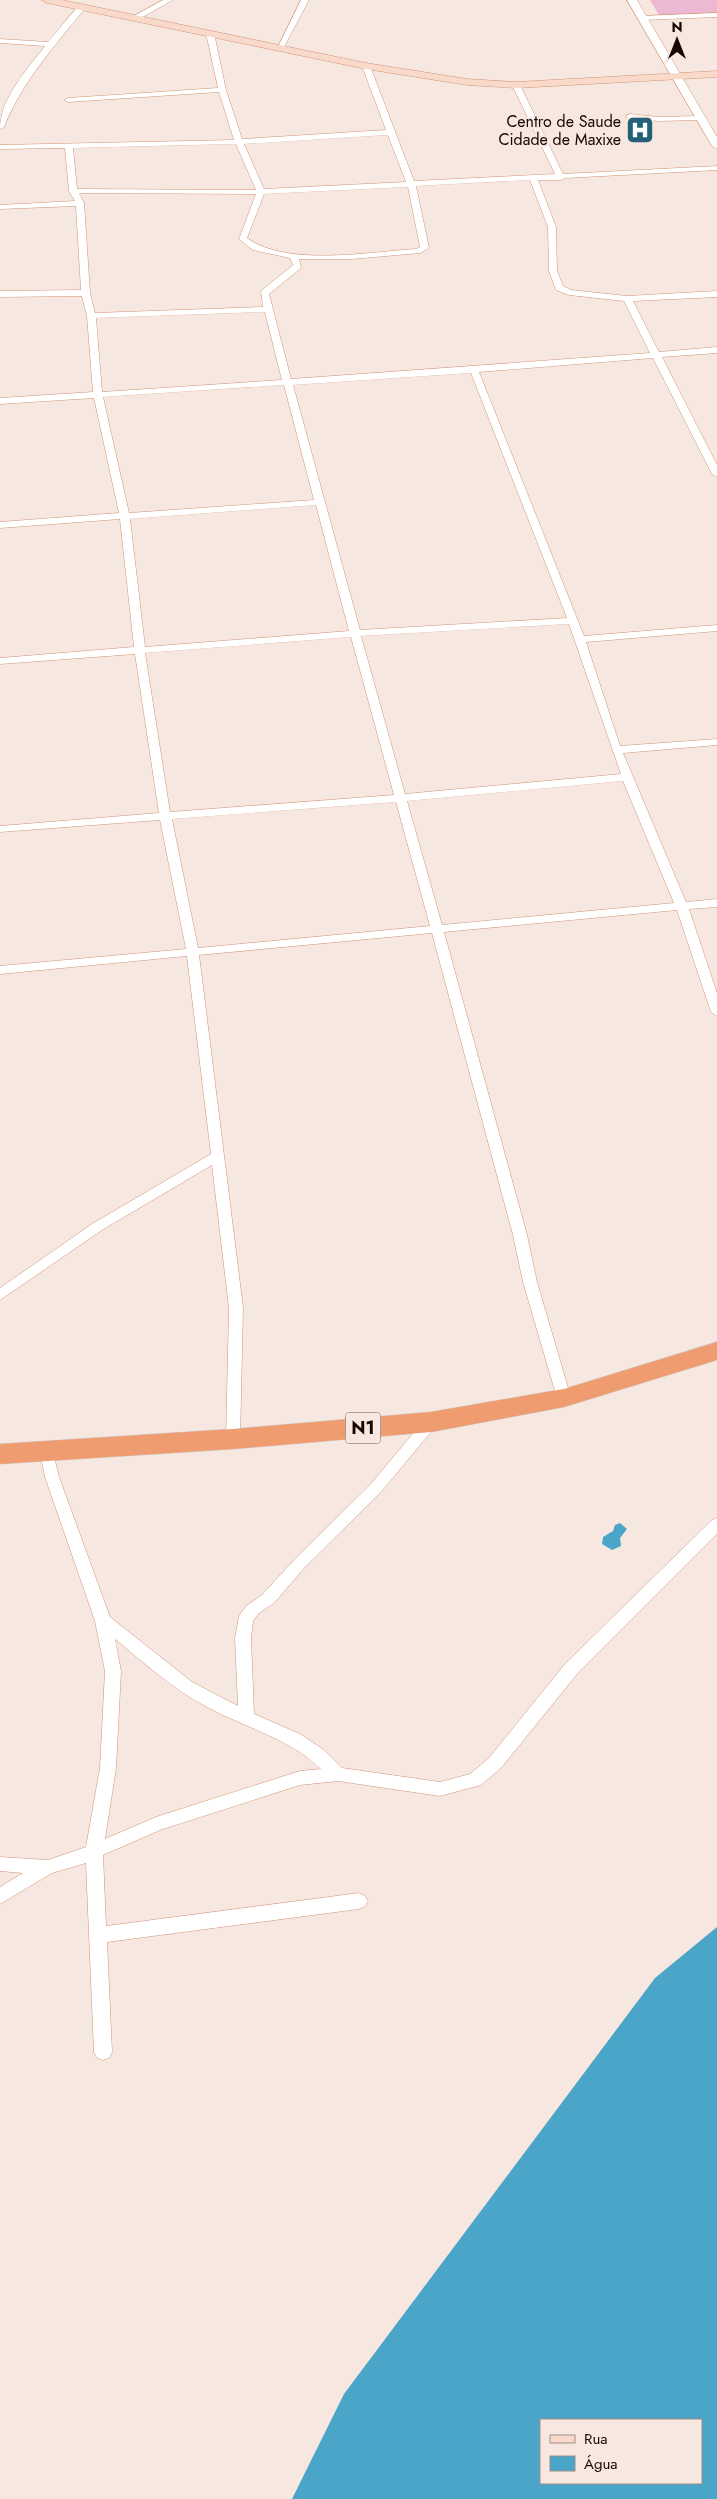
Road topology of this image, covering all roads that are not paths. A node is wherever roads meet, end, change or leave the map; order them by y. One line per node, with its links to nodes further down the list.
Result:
1 (47, 0): 6 (main road)
2 (169, 0): 8 (street)
3 (305, 0): 13 (street)
4 (632, 0): 9 (street)
5 (641, 0): 9 (street)
6 (82, 7): 8 (main road); 12 (street)
7 (717, 15): 9 (street)
8 (134, 18): 10 (main road)
9 (646, 18): 16 (street); 17 (street)
10 (210, 33): 13 (main road); 19 (street)
11 (0, 41): 12 (street)
12 (50, 44): 23 (street)
13 (280, 47): 14 (main road)
14 (366, 66): 18 (main road); 25 (street)
15 (717, 74): 17 (main road)
16 (675, 76): 17 (main road); 18 (main road); 22 (street)
17 (687, 76): 24 (street)
18 (516, 85): 31 (street)
19 (222, 90): 20 (street); 26 (street)
20 (68, 100)
21 (630, 116): 22 (street)
22 (700, 118): 28 (street)
23 (0, 127)
24 (717, 127)
25 (391, 132): 26 (street); 33 (street)
26 (239, 142): 27 (street); 35 (street)
27 (69, 146): 29 (street); 34 (street)
28 (717, 146)
29 (0, 147)
30 (717, 168): 31 (street)
31 (561, 178): 32 (street)
32 (534, 179): 33 (street); 42 (street)
33 (411, 184): 35 (street); 38 (street)
34 (74, 191): 35 (street); 36 (street)
35 (261, 192): 38 (street)
36 (80, 203): 37 (street); 40 (street)
37 (0, 207)
38 (294, 258): 43 (street)
39 (0, 294): 40 (street)
40 (86, 294): 44 (street)
41 (717, 294): 42 (street)
42 (628, 299): 46 (street)
43 (268, 309): 44 (street); 48 (street)
44 (91, 316): 49 (street)
45 (717, 350): 46 (street)
46 (657, 355): 47 (street); 51 (street)
47 (474, 370): 48 (street); 55 (street)
48 (289, 382): 49 (street); 52 (street)
49 (98, 394): 50 (street); 53 (street)
50 (0, 401)
51 (717, 474)
52 (320, 502): 53 (street); 57 (street)
53 (125, 517): 54 (street); 59 (street)
54 (0, 525)
55 (571, 620): 57 (street); 58 (street)
56 (717, 628): 58 (street)
57 (355, 634): 59 (street); 64 (street)
58 (580, 639): 62 (street)
59 (140, 652): 60 (street); 65 (street)
60 (0, 661)
61 (717, 742): 62 (street)
62 (616, 750): 63 (street)
63 (628, 777): 64 (street); 68 (street)
64 (400, 798): 65 (street); 69 (street)
65 (166, 815): 66 (street); 70 (street)
66 (0, 829)
67 (717, 903): 68 (street)
68 (682, 907): 69 (street); 72 (street)
69 (439, 930): 70 (street); 76 (street)
70 (193, 953): 71 (street); 73 (street)
71 (0, 970)
72 (717, 1012)
73 (217, 1156): 74 (street); 78 (street)
74 (0, 1294)
75 (717, 1351): 76 (highway, N1)
76 (564, 1398): 77 (highway, N1)
77 (431, 1422): 78 (highway, N1); 83 (street)
78 (232, 1439): 79 (highway, N1)
79 (47, 1452): 80 (highway, N1); 82 (street)
80 (0, 1454)
81 (717, 1524): 84 (street)
82 (103, 1621): 83 (street); 85 (street)
83 (246, 1717): 84 (street)
84 (338, 1774): 85 (street)
85 (94, 1852): 87 (street); 90 (street)
86 (0, 1864): 87 (street)
87 (48, 1867): 88 (street)
88 (0, 1896)
89 (359, 1901): 90 (street)
90 (98, 1935): 91 (street)
91 (103, 2052)

